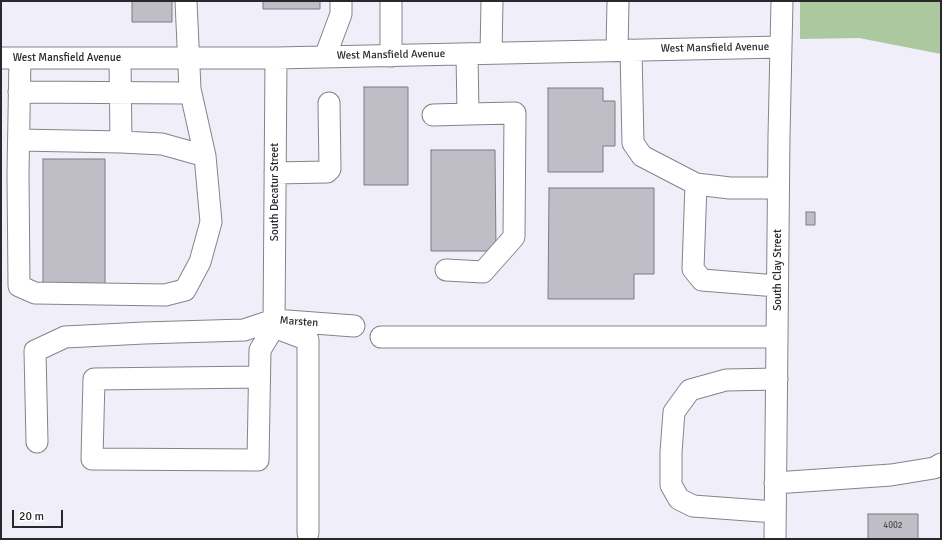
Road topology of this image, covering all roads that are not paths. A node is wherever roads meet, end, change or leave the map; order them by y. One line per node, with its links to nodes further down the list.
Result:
1 (186, 1): 15 (street)
2 (341, 1): 12 (street)
3 (391, 1): 11 (street)
4 (492, 1): 9 (street)
5 (618, 1): 8 (street)
6 (782, 1): 7 (street, South Clay Street)
7 (781, 47): 8 (street, West Mansfield Avenue); 28 (street, South Clay Street)
8 (624, 50): 9 (street, West Mansfield Avenue); 27 (street)
9 (491, 53): 10 (street, West Mansfield Avenue)
10 (467, 54): 11 (street, West Mansfield Avenue); 21 (street)
11 (391, 56): 12 (street, West Mansfield Avenue)
12 (325, 57): 16 (street, West Mansfield Avenue)
13 (10, 58): 14 (street, West Mansfield Avenue); 18 (street)
14 (120, 58): 15 (street, West Mansfield Avenue); 19 (street)
15 (188, 58): 16 (street, West Mansfield Avenue); 17 (street)
16 (276, 58): 26 (street, South Decatur Street)
17 (190, 89): 19 (street); 25 (street)
18 (20, 92): 19 (street); 23 (street)
19 (120, 93): 24 (street)
20 (329, 103): 26 (street)
21 (468, 114): 22 (street); 29 (street)
22 (433, 115)
23 (19, 140): 24 (street); 25 (street)
24 (121, 142): 25 (street)
25 (205, 156)
26 (275, 173): 31 (street, South Decatur Street)
27 (696, 184): 28 (street); 30 (street)
28 (778, 188): 30 (street, South Clay Street)
29 (446, 270)
30 (777, 286): 34 (street, South Clay Street)
31 (274, 324): 32 (street, Marsten); 35 (street); 37 (street, Marsten); 41 (street)
32 (354, 326)
33 (381, 337): 34 (street)
34 (777, 337): 36 (street, South Clay Street)
35 (260, 376): 35 (street)
36 (777, 379): 39 (street, South Clay Street); 40 (street)
37 (37, 442)
38 (941, 464): 39 (street)
39 (776, 483): 40 (street, South Clay Street)
40 (775, 512): 42 (street, South Clay Street)
41 (308, 533)
42 (775, 539)

